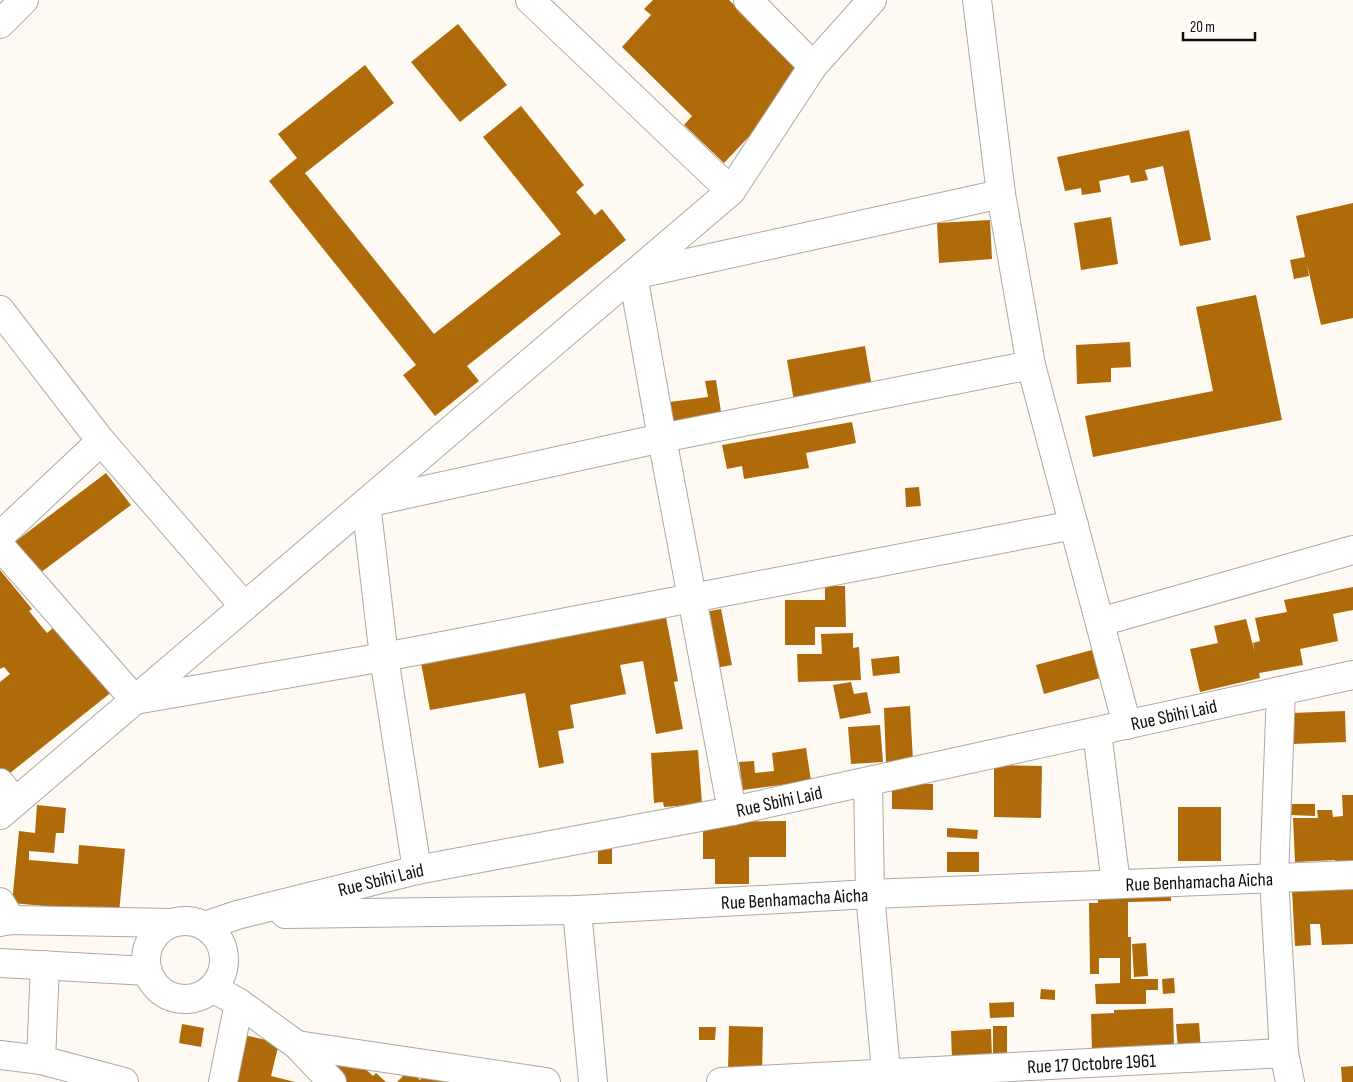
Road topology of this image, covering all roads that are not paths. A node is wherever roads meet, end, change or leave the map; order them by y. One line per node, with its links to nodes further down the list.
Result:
1 (24, 0): 6 (street)
2 (530, 0): 8 (street)
3 (748, 0): 7 (street)
4 (872, 0): 7 (street)
5 (977, 0): 9 (street)
6 (0, 24)
7 (814, 66): 8 (street)
8 (731, 192): 10 (street)
9 (1001, 194): 10 (street); 12 (street)
10 (633, 275): 13 (street); 15 (street)
11 (4, 322): 14 (street)
12 (1031, 365): 13 (street); 16 (street)
13 (662, 438): 15 (street); 20 (street)
14 (101, 441): 17 (street); 21 (street)
15 (366, 503): 21 (street); 23 (street)
16 (1074, 525): 20 (street); 22 (street)
17 (0, 536)
18 (0, 546): 26 (street)
19 (1353, 550): 22 (street)
20 (692, 598): 23 (street); 31 (street)
21 (244, 606): 26 (street)
22 (1100, 622): 27 (street)
23 (384, 657): 26 (street); 32 (street)
24 (1353, 675): 25 (street, Rue Sbihi Laid)
25 (1281, 691): 27 (street, Rue Sbihi Laid); 34 (street)
26 (135, 700): 30 (street)
27 (1127, 725): 28 (street, Rue Sbihi Laid)
28 (1097, 732): 29 (street, Rue Sbihi Laid); 35 (street)
29 (868, 782): 31 (street, Rue Sbihi Laid); 36 (street)
30 (5, 800)
31 (732, 810): 32 (street, Rue Sbihi Laid)
32 (417, 870): 39 (street, Rue Sbihi Laid)
33 (1353, 875): 34 (street, Rue Benhamacha Aicha)
34 (1274, 878): 35 (street, Rue Benhamacha Aicha); 48 (street)
35 (1116, 884): 36 (street, Rue Benhamacha Aicha)
36 (870, 894): 37 (street, Rue Benhamacha Aicha); 51 (street)
37 (577, 910): 39 (street, Rue Benhamacha Aicha); 56 (street)
38 (4, 914): 40 (street)
39 (237, 915): 41 (street, Rue Sbihi Laid)
40 (171, 924): 41 (street); 44 (street)
41 (205, 926): 45 (street)
42 (0, 963): 43 (street)
43 (44, 965): 44 (street); 50 (street)
44 (148, 971): 45 (street)
45 (213, 988): 46 (street)
46 (240, 1003): 47 (street); 53 (street)
47 (297, 1044): 54 (street); 55 (street)
48 (1284, 1054): 51 (street, Rue 17 Octobre 1961); 58 (street)
49 (0, 1055): 50 (street)
50 (41, 1060): 52 (street)
51 (886, 1077): 57 (street, Rue 17 Octobre 1961)
52 (124, 1082)
53 (223, 1082)
54 (332, 1082)
55 (546, 1082)
56 (594, 1082)
57 (721, 1082)
58 (1290, 1082)

